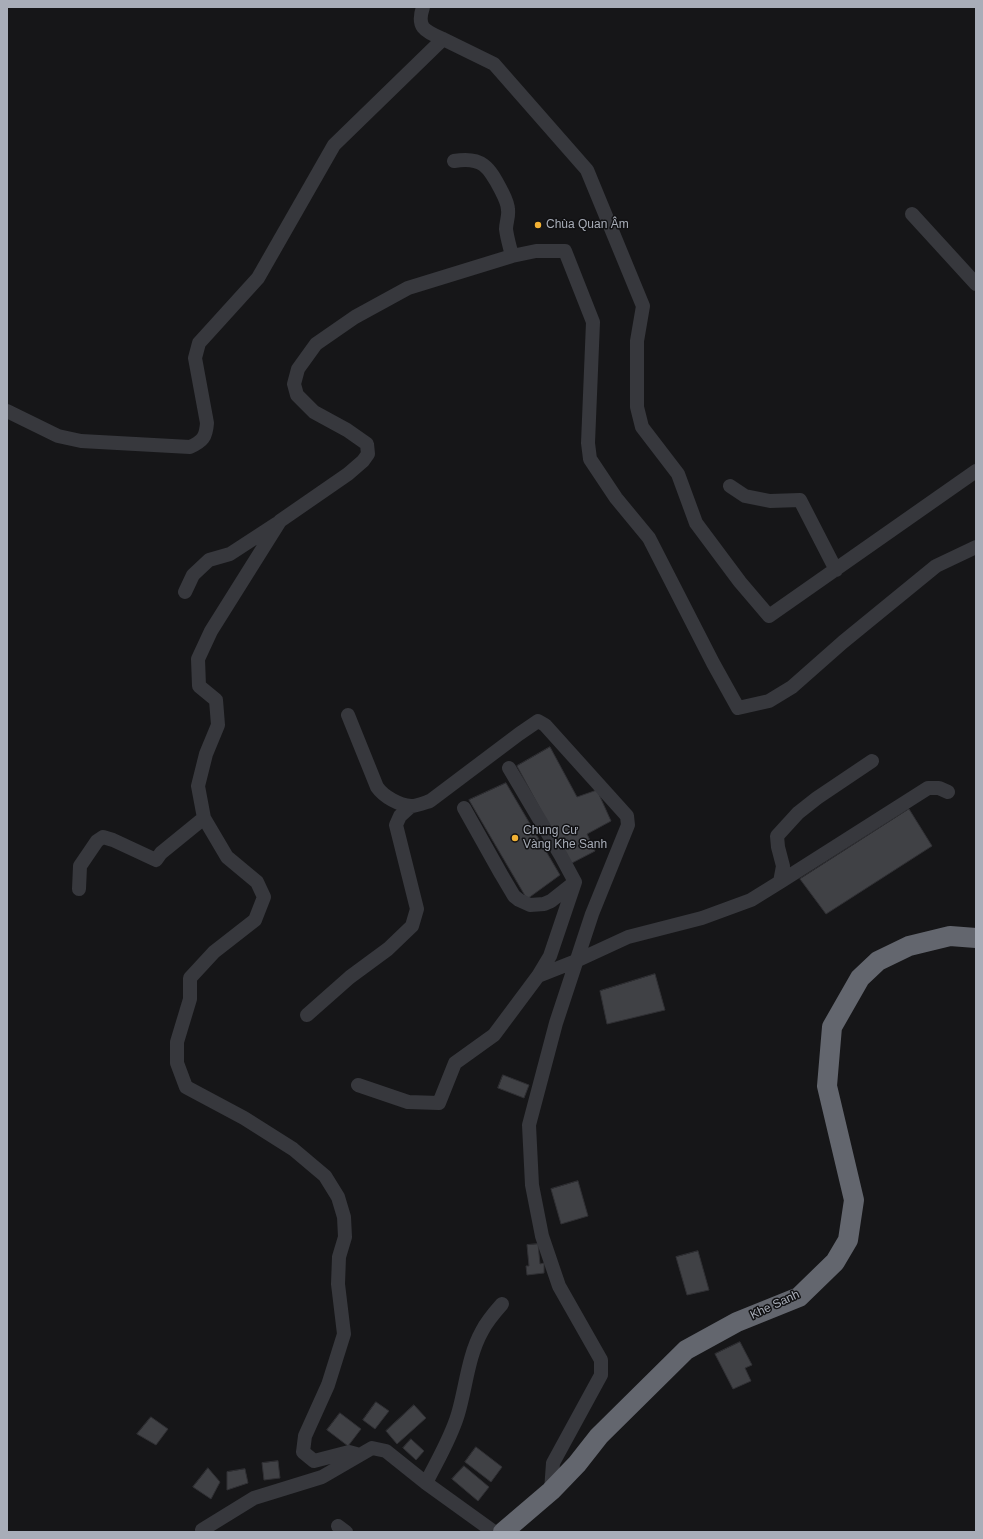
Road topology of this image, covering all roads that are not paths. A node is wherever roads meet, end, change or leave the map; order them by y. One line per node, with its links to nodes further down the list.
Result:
1 (422, 7): 2 (street)
2 (443, 39): 7 (street); 12 (street)
3 (454, 161): 5 (street)
4 (912, 214): 6 (street)
5 (512, 256): 10 (street); 11 (street)
6 (976, 284)
7 (7, 411)
8 (976, 472): 12 (street)
9 (730, 486): 12 (street)
10 (280, 521): 13 (street); 20 (street)
11 (976, 547)
12 (836, 570)
13 (185, 592)
14 (348, 715): 18 (street)
15 (872, 761): 22 (street)
16 (509, 768): 21 (street)
17 (948, 792): 22 (street)
18 (411, 806): 25 (street); 27 (street)
19 (464, 808): 21 (street)
20 (204, 818): 23 (street); 30 (street)
21 (575, 882): 26 (street)
22 (780, 882): 25 (street)
23 (79, 889)
24 (976, 938): 32 (highway, Khe Sanh)
25 (576, 961): 26 (street); 32 (street)
26 (538, 976): 28 (street)
27 (308, 1015)
28 (358, 1085)
29 (502, 1304): 31 (street)
30 (360, 1455): 31 (street); 33 (street)
31 (426, 1483): 34 (street)
32 (551, 1491): 35 (highway, Khe Sanh)
33 (202, 1530)
34 (494, 1532)
35 (503, 1532)

